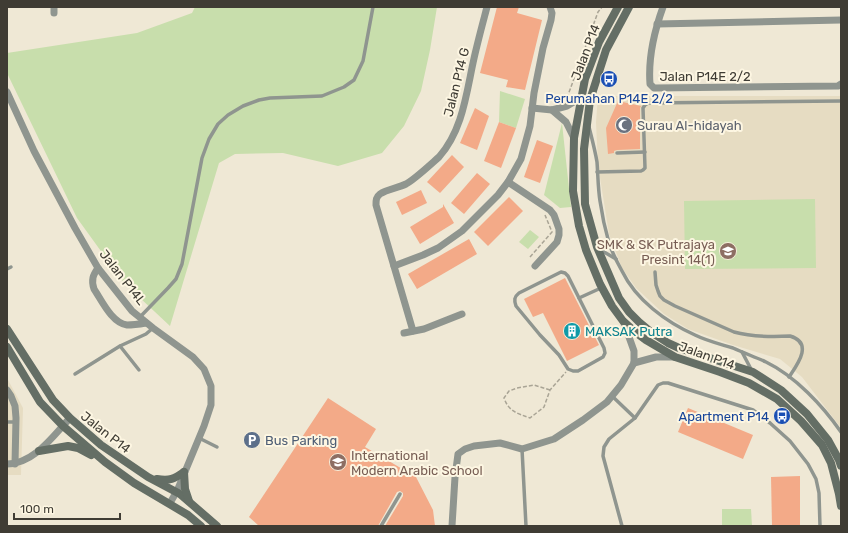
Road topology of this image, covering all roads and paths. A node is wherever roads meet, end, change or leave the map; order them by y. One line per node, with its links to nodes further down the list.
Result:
1 (372, 7): 36 (lane)
2 (487, 7): 27 (street, Jalan P14 G)
3 (550, 7): 15 (street)
4 (602, 7): 14 (path)
5 (618, 7): 12 (main road, Jalan P14)
6 (629, 7): 17 (main road, Jalan P14)
7 (663, 7): 9 (street, Jalan P14E 2/2)
8 (841, 20): 9 (street)
9 (657, 24): 10 (street, Jalan P14E 2/2)
10 (841, 84)
11 (7, 92): 30 (street, Jalan P14L)
12 (582, 97): 14 (street); 18 (main road, Jalan P14)
13 (841, 101): 19 (lane)
14 (564, 107): 16 (street)
15 (532, 108): 16 (street); 22 (street)
16 (552, 110): 18 (street)
17 (587, 120): 21 (lane); 24 (main road, Jalan P14)
18 (574, 138): 33 (main road, Jalan P14)
19 (644, 152): 20 (lane); 21 (lane)
20 (617, 153)
21 (597, 172): 26 (lane)
22 (508, 182): 27 (street); 28 (street)
23 (545, 215): 25 (path)
24 (597, 247): 26 (lane); 50 (main road, Jalan P14)
25 (530, 257)
26 (617, 260): 45 (lane)
27 (394, 266): 41 (street, Jalan P14 G)
28 (535, 266)
29 (11, 267): 31 (lane)
30 (98, 268): 36 (street, Jalan P14L); 38 (street)
31 (7, 269)
32 (655, 272): 52 (lane)
33 (601, 288): 34 (lane); 37 (main road, Jalan P14)
34 (579, 298): 48 (lane); 48 (lane)
35 (462, 314): 41 (street)
36 (140, 317): 38 (street, Jalan P14L)
37 (623, 321): 46 (main road, Jalan P14); 47 (street)
38 (146, 322): 39 (street, Jalan P14L)
39 (153, 328): 43 (lane); 62 (street, Jalan P14L)
40 (7, 329): 56 (main road, Jalan P14)
41 (413, 331): 42 (street)
42 (404, 333)
43 (120, 346): 49 (lane); 51 (lane)
44 (7, 348): 60 (main road, Jalan P14)
45 (742, 352): 50 (lane); 52 (lane)
46 (675, 357): 47 (street); 76 (main road, Jalan P14)
47 (634, 363): 55 (street)
48 (568, 369): 54 (path)
49 (139, 370)
50 (753, 372): 69 (main road, Jalan P14)
51 (75, 374)
52 (789, 377): 61 (lane)
53 (7, 390): 59 (street)
54 (550, 390): 54 (path)
55 (612, 396): 57 (lane); 64 (street)
56 (70, 418): 60 (street); 71 (main road, Jalan P14)
57 (635, 418): 82 (lane); 83 (lane)
58 (7, 422): 59 (lane)
59 (16, 422): 68 (street)
60 (63, 426): 65 (street); 66 (main road, Jalan P14)
61 (841, 432)
62 (199, 438): 63 (lane); 70 (street, Jalan P14L)
63 (217, 447)
64 (522, 449): 80 (street); 81 (lane)
65 (39, 452): 66 (main road); 68 (street)
66 (104, 462): 75 (main road, Jalan P14)
67 (7, 464): 68 (street)
68 (15, 464)
69 (841, 466)
70 (184, 472): 71 (main road); 72 (street, Jalan P14L); 74 (main road)
71 (148, 477): 72 (main road, Jalan P14)
72 (177, 491): 74 (main road, Jalan P14); 75 (street, Jalan P14L)
73 (400, 494): 79 (lane)
74 (189, 501): 78 (main road, Jalan P14)
75 (170, 503): 77 (main road, Jalan P14)
76 (841, 506)
77 (201, 526)
78 (217, 526)
79 (381, 526)
80 (452, 526)
81 (526, 526)
82 (622, 526)
83 (820, 526)

